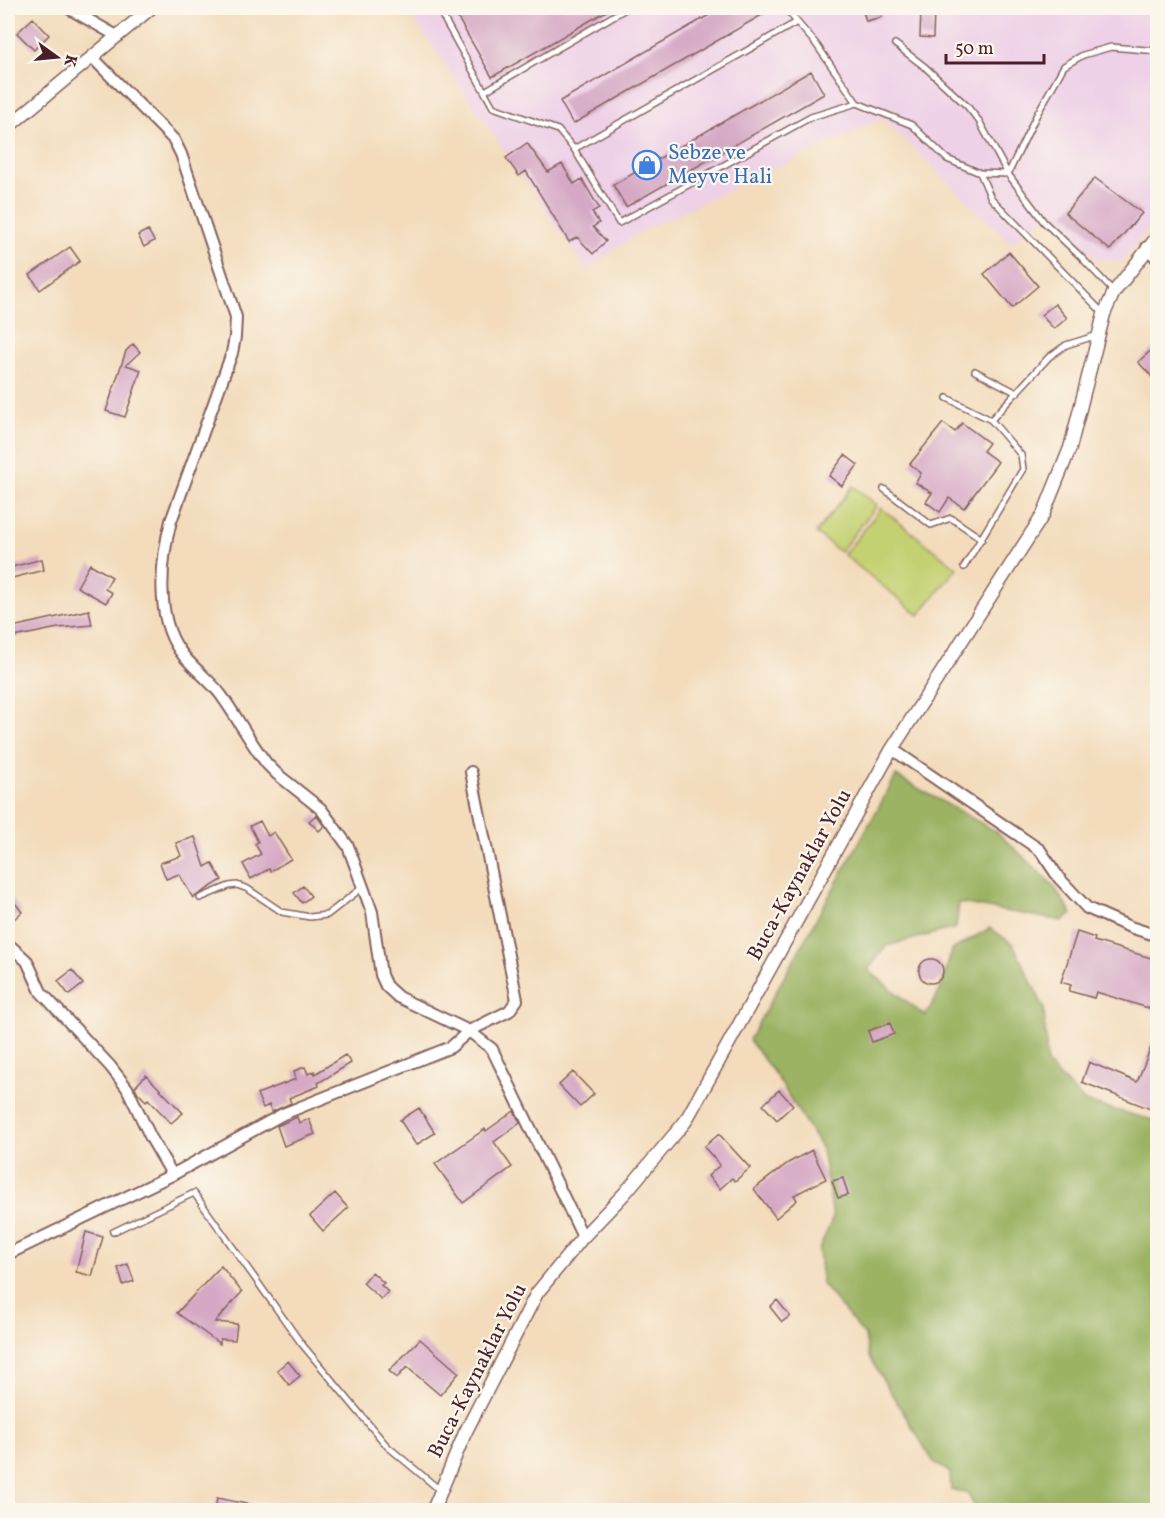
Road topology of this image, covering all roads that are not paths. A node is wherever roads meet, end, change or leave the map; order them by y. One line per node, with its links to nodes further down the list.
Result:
1 (68, 8): 7 (street)
2 (151, 8): 7 (street)
3 (438, 8): 11 (lane)
4 (627, 8): 11 (lane)
5 (785, 8): 6 (lane)
6 (797, 22): 12 (lane); 14 (lane)
7 (117, 36): 10 (street)
8 (895, 44): 16 (lane)
9 (1158, 51): 16 (lane)
10 (92, 57): 13 (street); 32 (street)
11 (484, 91): 14 (lane)
12 (857, 103): 14 (lane); 15 (lane)
13 (8, 127)
14 (574, 149)
15 (980, 172): 16 (lane); 21 (lane)
16 (1008, 174): 20 (lane)
17 (1158, 236): 18 (street, Buca-Kaynaklar Yolu)
18 (1147, 247): 19 (street); 20 (street, Buca-Kaynaklar Yolu)
19 (1158, 261)
20 (1114, 292): 21 (street, Buca-Kaynaklar Yolu)
21 (1104, 314): 22 (street, Buca-Kaynaklar Yolu)
22 (1100, 335): 24 (lane); 30 (street, Buca-Kaynaklar Yolu)
23 (975, 370): 24 (lane)
24 (1017, 393): 26 (lane)
25 (947, 398): 26 (lane)
26 (991, 420): 28 (lane)
27 (884, 489): 28 (lane)
28 (982, 539): 29 (lane)
29 (964, 567)
30 (892, 750): 34 (street); 39 (street, Buca-Kaynaklar Yolu)
31 (471, 772): 36 (street)
32 (363, 887): 33 (lane); 36 (street)
33 (200, 898)
34 (1158, 936)
35 (8, 944): 37 (street)
36 (469, 1031): 37 (street); 39 (street)
37 (172, 1174): 40 (street)
38 (113, 1232): 41 (lane)
39 (584, 1237): 41 (street, Buca-Kaynaklar Yolu)
40 (8, 1254)
41 (441, 1491): 42 (street, Buca-Kaynaklar Yolu)
42 (433, 1510)

